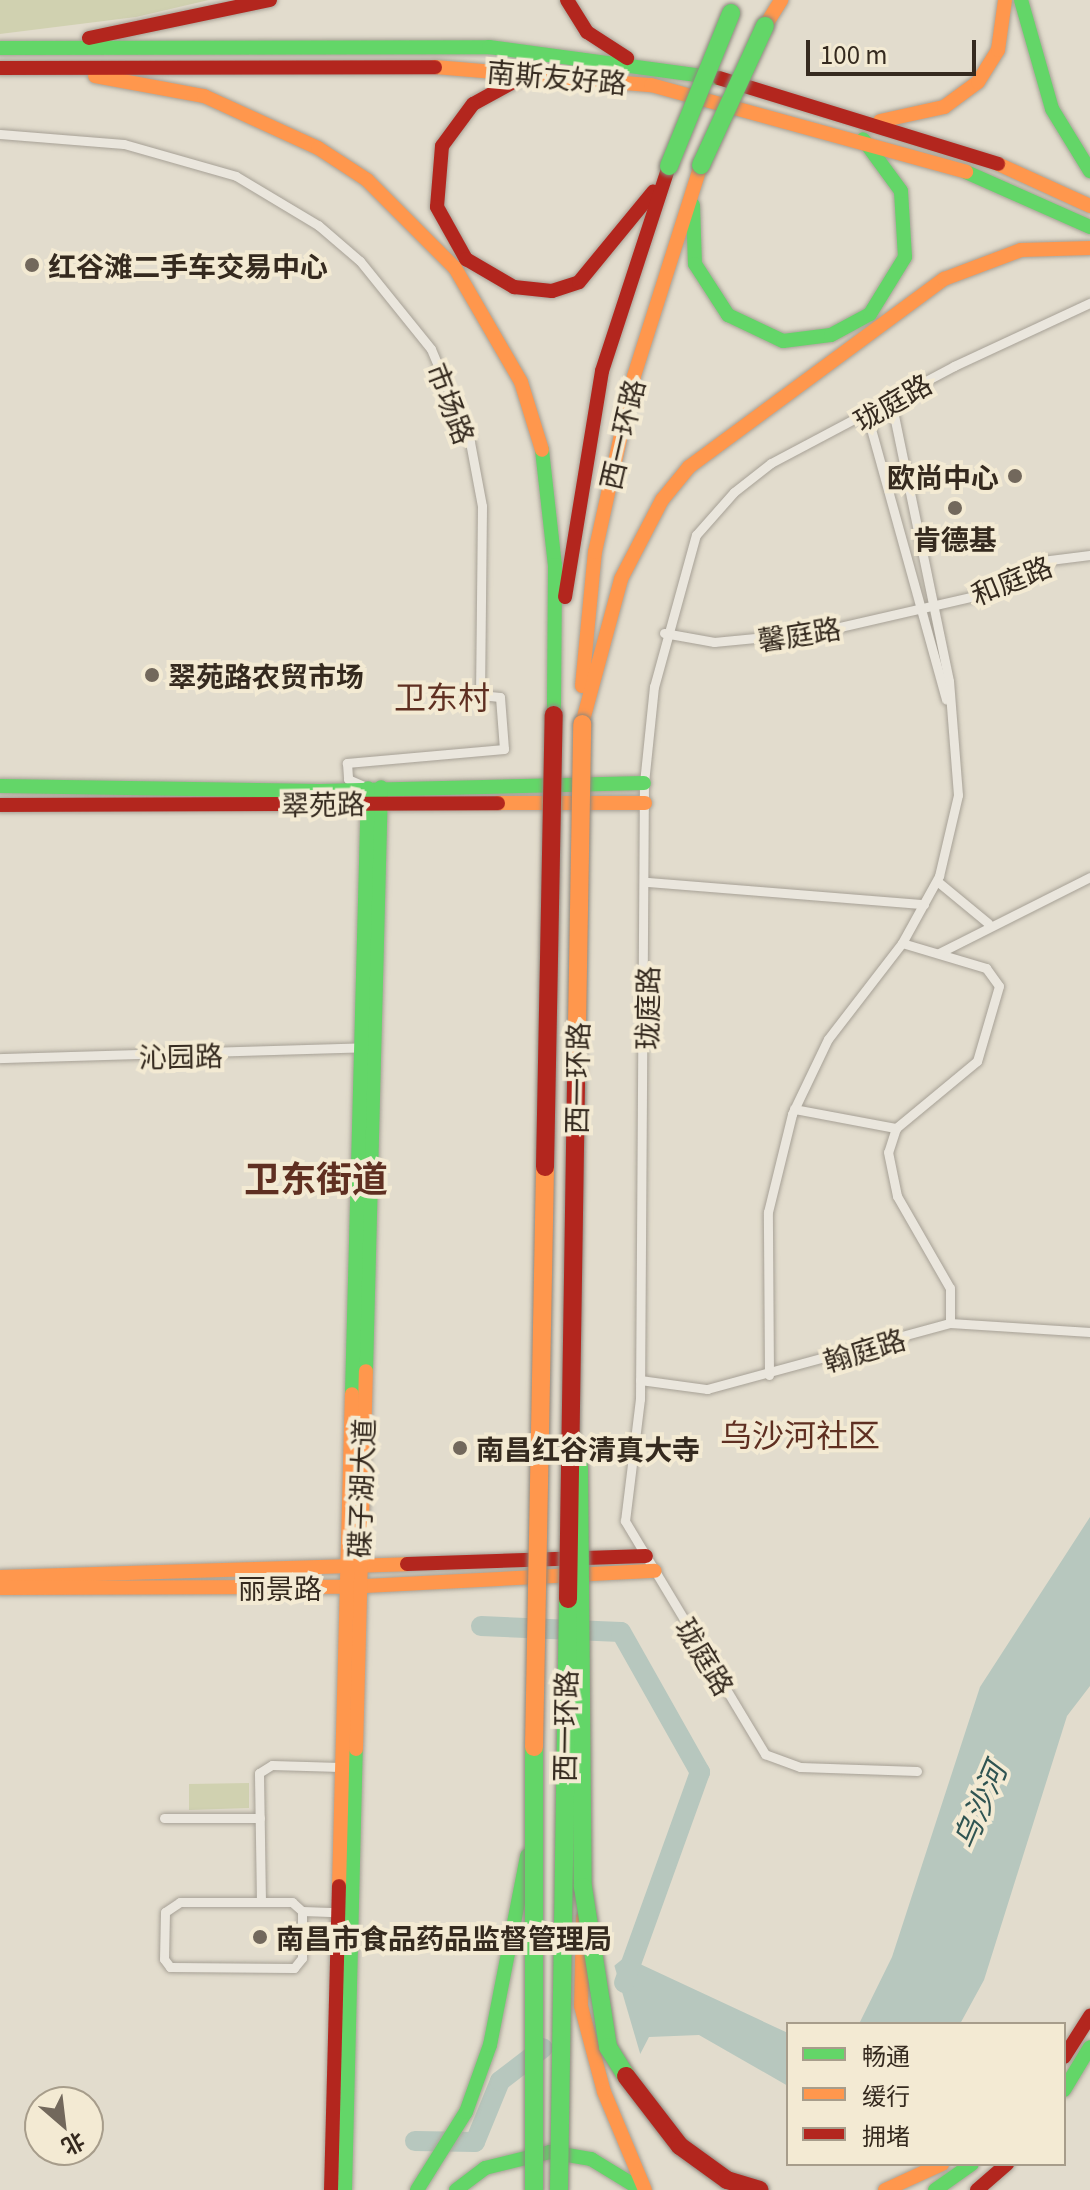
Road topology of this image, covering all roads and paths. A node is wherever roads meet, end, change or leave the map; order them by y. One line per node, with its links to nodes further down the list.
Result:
1 (270, 0): 7 (main road)
2 (567, 0): 9 (main road)
3 (779, 0): 16 (main road, 西一环路, bridge)
4 (1005, 0): 13 (main road)
5 (1021, 0): 18 (main road)
6 (734, 4): 17 (main road, 西一环路, bridge)
7 (24, 47): 8 (main road, 南斯友好路); 9 (main road, 南斯友好路)
8 (0, 48)
9 (645, 66): 13 (main road, 南斯友好路)
10 (0, 68): 11 (main road, 南斯友好路)
11 (21, 68): 12 (main road, 南斯友好路); 28 (main road)
12 (532, 73): 15 (main road, 南斯友好路); 17 (main road)
13 (875, 122): 19 (main road, 南斯友好路)
14 (0, 134): 32 (street, 市场路)
15 (861, 137): 16 (main road); 20 (main road, 南斯友好路)
16 (701, 165): 29 (main road, 西一环路)
17 (669, 166): 28 (main road, 西一环路)
18 (1090, 171)
19 (1090, 206)
20 (1090, 227)
21 (1090, 248): 29 (main road)
22 (1090, 303): 23 (street, 珑庭路)
23 (891, 401): 24 (street, 珑庭路); 26 (street)
24 (868, 418): 26 (street); 27 (street, 珑庭路)
25 (1090, 555): 26 (street, 和庭路)
26 (927, 608): 27 (street, 馨庭路); 36 (street)
27 (664, 633): 30 (street, 珑庭路)
28 (554, 715): 59 (main road, 西一环路, bridge)
29 (582, 724): 49 (main road, 西一环路, bridge)
30 (644, 783): 32 (main road, 翠苑路); 33 (street, 珑庭路)
31 (0, 786): 32 (main road, 翠苑路)
32 (374, 795): 33 (main road, 翠苑路); 34 (main road, 翠苑路); 42 (main road, 碟子湖大道); 53 (main road, 碟子湖大道)
33 (645, 803): 37 (street, 珑庭路)
34 (0, 805)
35 (1090, 877): 39 (street)
36 (937, 881): 38 (street); 39 (street)
37 (648, 882): 38 (street); 50 (street, 珑庭路)
38 (924, 904): 40 (street)
39 (988, 923): 41 (street)
40 (902, 943): 41 (street); 44 (street)
41 (939, 953): 45 (street)
42 (361, 1047): 43 (street, 沁园路); 53 (main road, 碟子湖大道)
43 (0, 1058)
44 (794, 1109): 45 (street); 48 (street)
45 (896, 1128): 46 (street)
46 (950, 1323): 47 (street, 翰庭路); 48 (street, 翰庭路)
47 (1090, 1332)
48 (769, 1375): 50 (street, 翰庭路)
49 (570, 1378): 60 (main road, bridge); 75 (main road, 西一环路, bridge)
50 (640, 1380): 51 (street, 珑庭路)
51 (651, 1564): 53 (main road, 丽景路); 56 (street, 珑庭路)
52 (0, 1577): 53 (main road, 丽景路)
53 (352, 1578): 54 (main road, 丽景路); 55 (main road, 碟子湖大道); 71 (main road, 碟子湖大道)
54 (0, 1588)
55 (340, 1767): 58 (street); 63 (main road, 碟子湖大道)
56 (917, 1771)
57 (164, 1818): 58 (street)
58 (260, 1818): 61 (street)
59 (532, 1830): 72 (main road, bridge); 74 (main road, 西一环路, bridge)
60 (583, 1887): 76 (main road, bridge); 77 (main road, bridge)
61 (261, 1902): 62 (street); 62 (street)
62 (302, 1911): 63 (street)
63 (337, 1912): 71 (main road, 碟子湖大道)
64 (1090, 2016): 66 (main road)
65 (1090, 2047): 67 (main road)
66 (1066, 2054)
67 (1066, 2087)
68 (938, 2166): 78 (main road)
69 (970, 2166): 79 (main road)
70 (1005, 2166): 80 (main road)
71 (342, 2188)
72 (417, 2190)
73 (456, 2190): 76 (main road, bridge)
74 (534, 2190)
75 (559, 2190)
76 (643, 2190)
77 (759, 2190)
78 (885, 2190)
79 (935, 2190)
80 (977, 2190)

